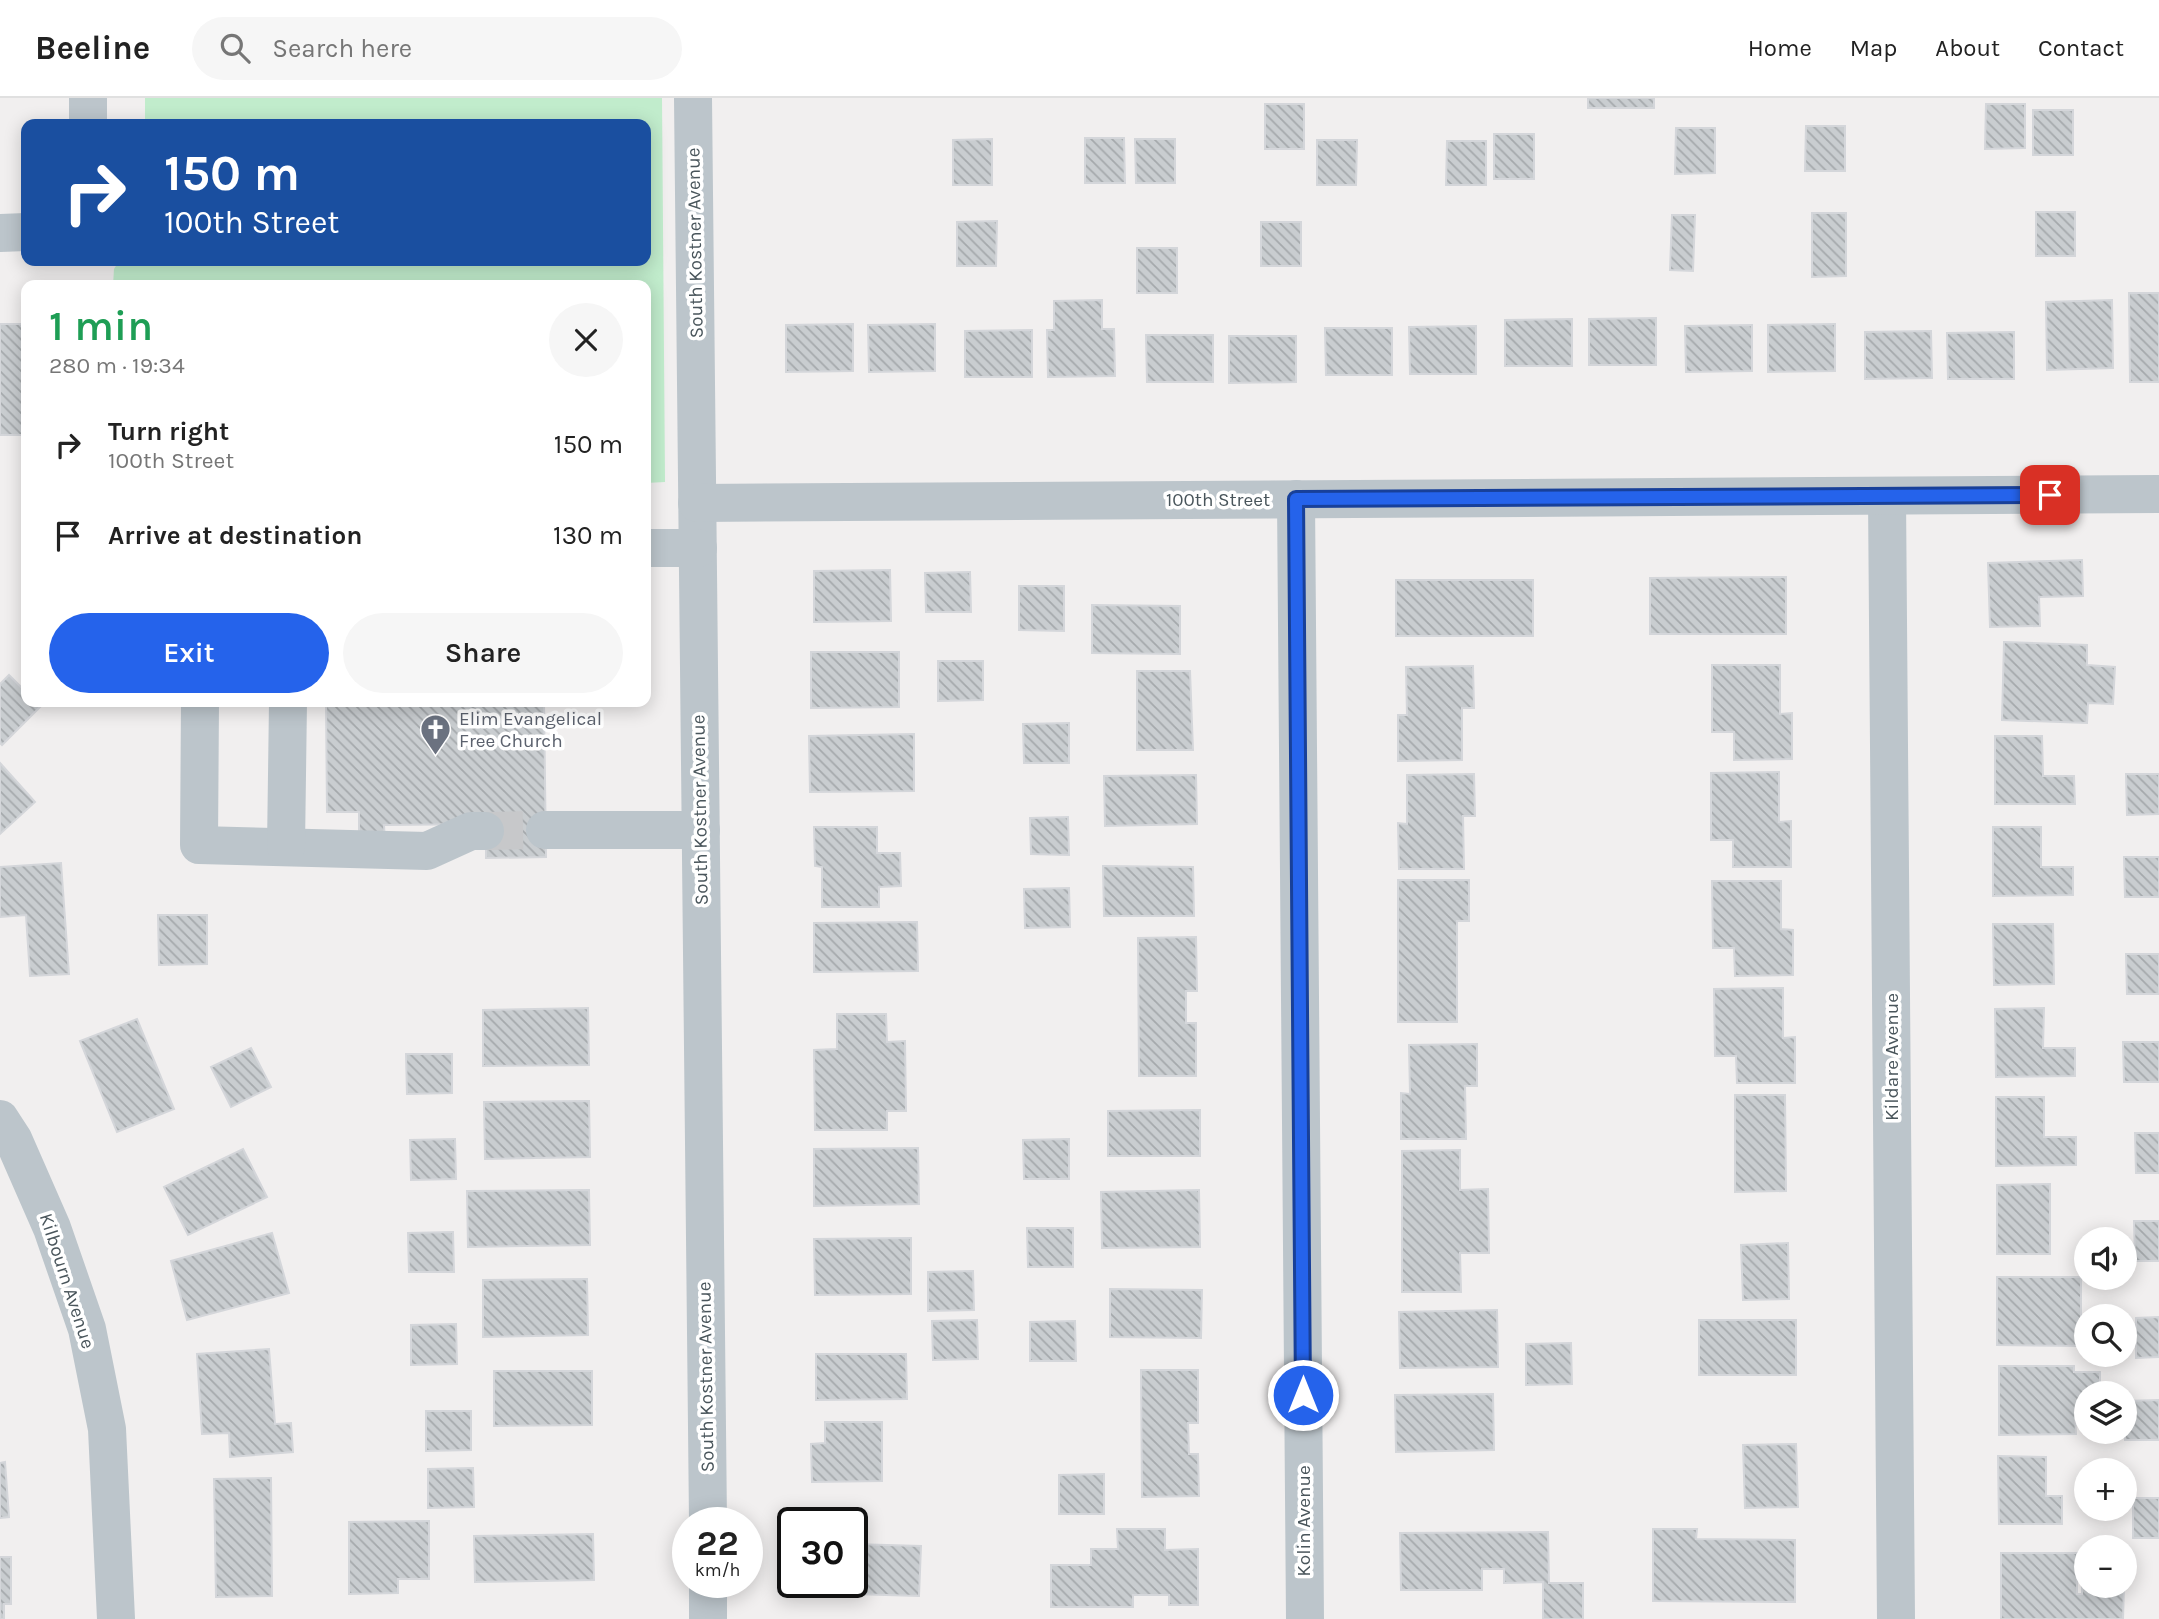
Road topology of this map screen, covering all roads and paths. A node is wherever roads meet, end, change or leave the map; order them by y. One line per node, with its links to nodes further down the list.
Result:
1 (88, 98): 3 (street)
2 (694, 98): 9 (street, South Kostner Avenue)
3 (88, 119)
4 (21, 232): 5 (street)
5 (0, 233)
6 (2159, 494): 7 (street, 100th Street)
7 (1887, 496): 8 (street, 100th Street); 24 (street, Kildare Avenue)
8 (1296, 499): 9 (street, 100th Street); 23 (street, Kolin Avenue)
9 (697, 503): 11 (street, South Kostner Avenue)
10 (651, 548): 11 (street)
11 (698, 548): 15 (street, South Kostner Avenue)
12 (200, 707): 17 (street)
13 (288, 707): 17 (street)
14 (545, 830): 15 (street)
15 (701, 830): 19 (street, South Kostner Avenue)
16 (485, 831): 17 (street)
17 (286, 847)
18 (0, 1119): 21 (street, Kilbourn Avenue)
19 (708, 1507)
20 (708, 1598): 22 (street)
21 (116, 1619)
22 (708, 1619)
23 (1304, 1619)
24 (1896, 1619)

